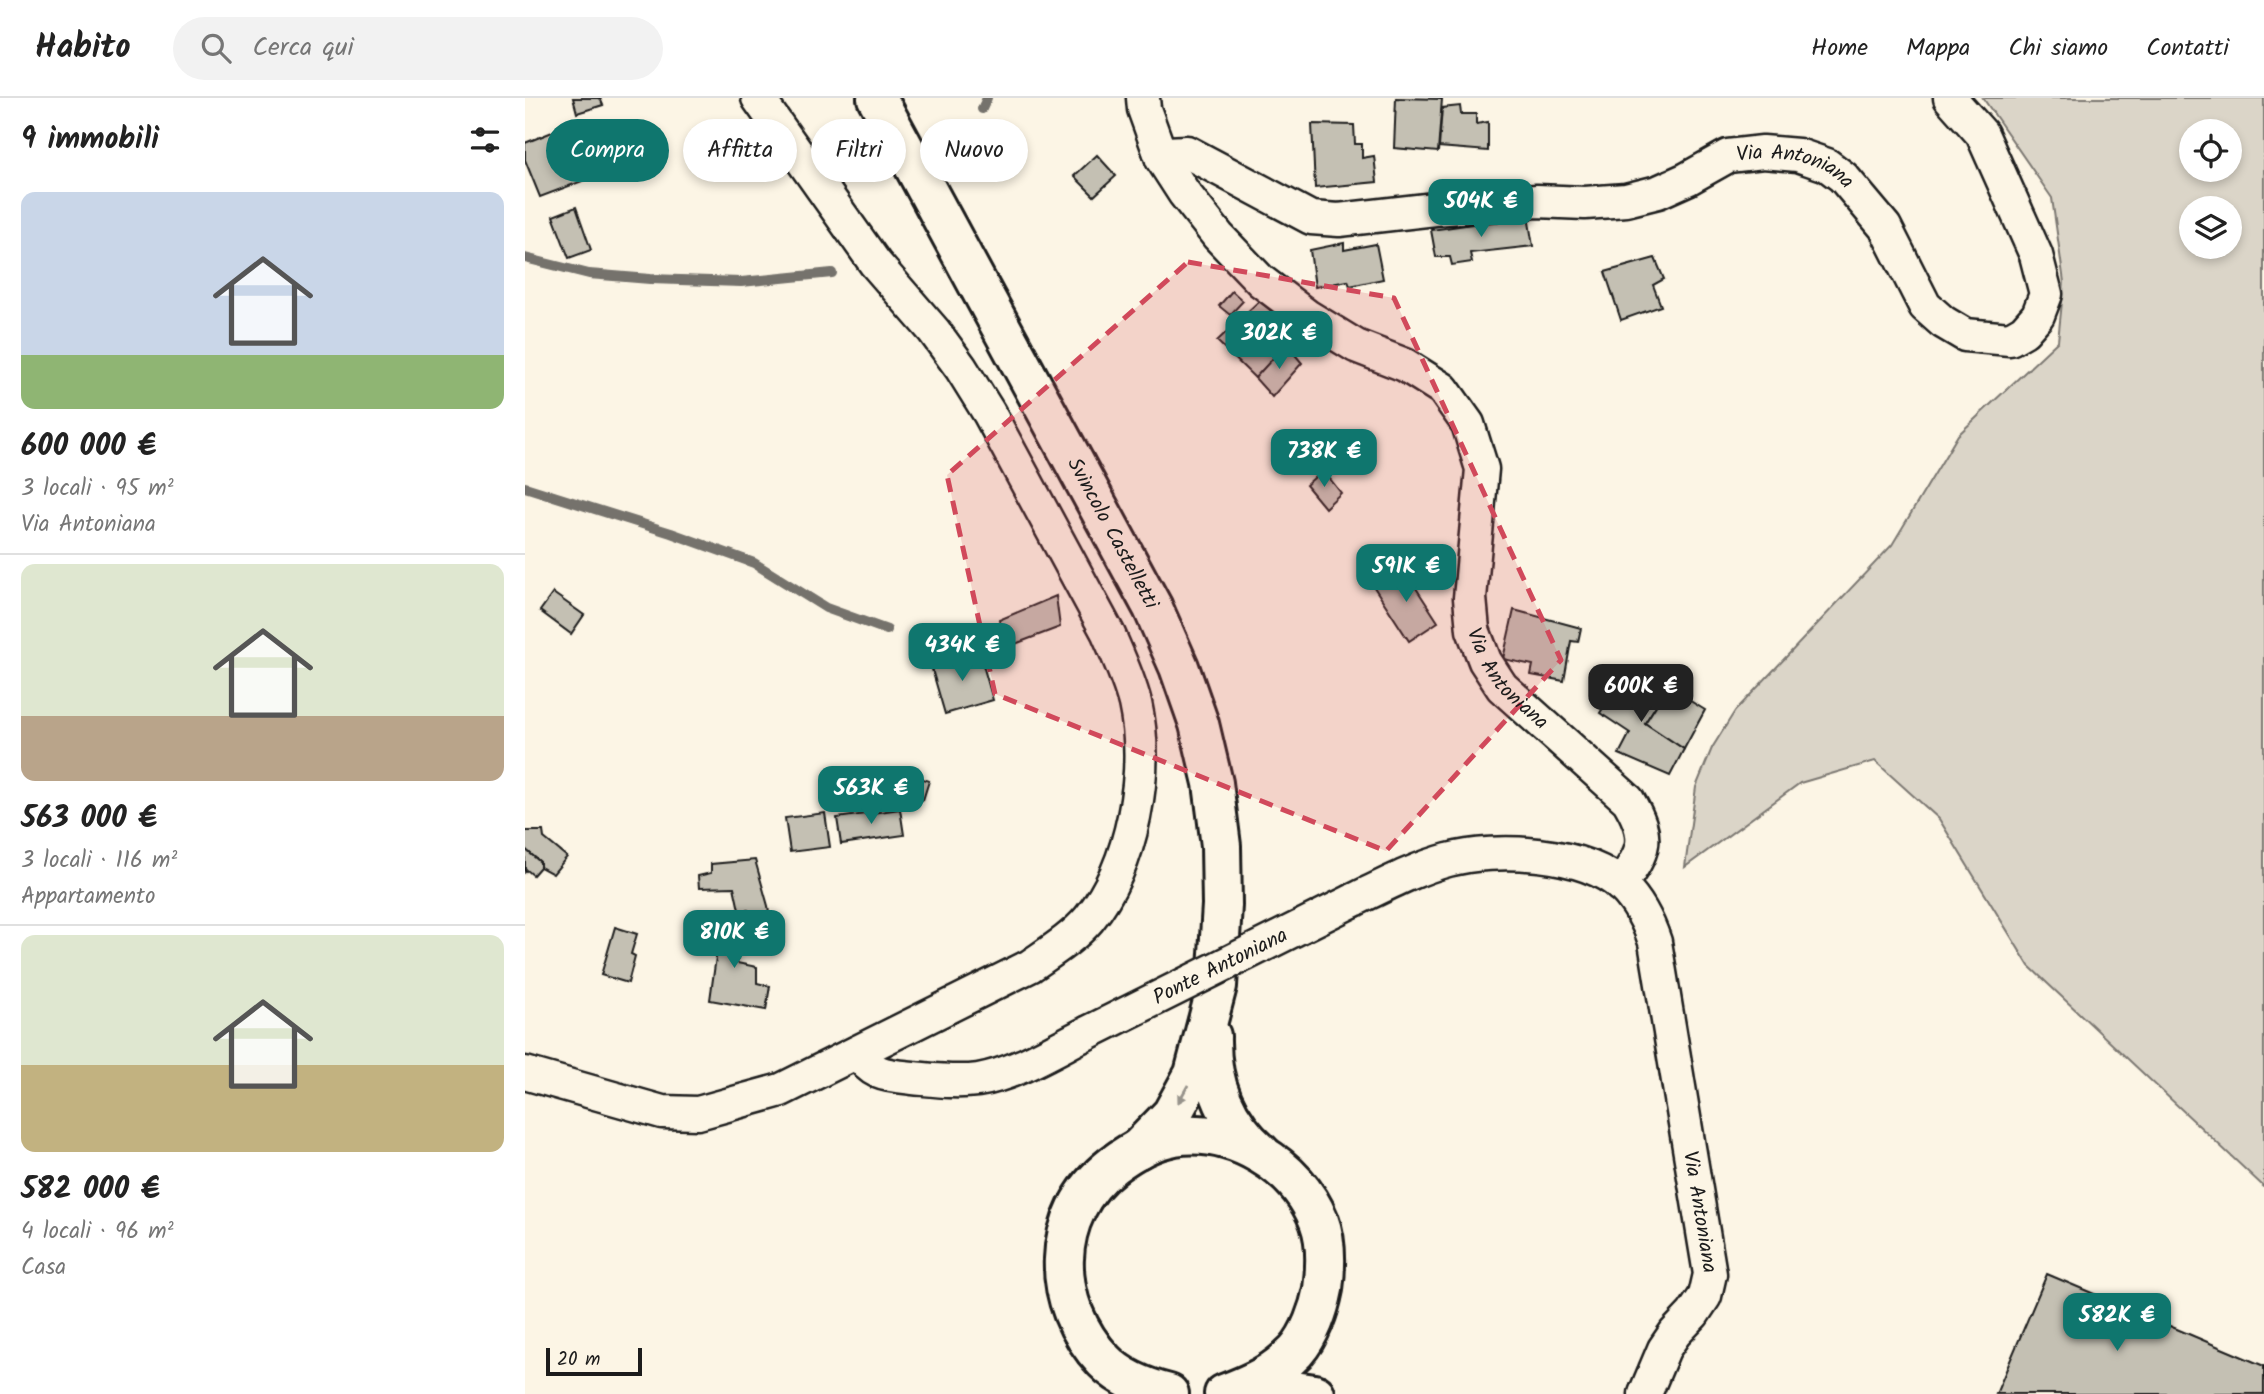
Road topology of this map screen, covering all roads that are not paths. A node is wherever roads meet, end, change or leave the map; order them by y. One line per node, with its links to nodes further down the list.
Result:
1 (758, 98): 8 (street)
2 (877, 98): 7 (main road, Svincolo Castelletti)
3 (1143, 98): 5 (street, Via Antoniana)
4 (1949, 98): 5 (street, Via Antoniana)
5 (1162, 159): 6 (street, Via Antoniana)
6 (1620, 885): 8 (street, Ponte Antoniana, bridge); 18 (street, Via Antoniana)
7 (1212, 1006): 10 (main road, one-way to 10); 11 (main road)
8 (858, 1052): 9 (street)
9 (525, 1073)
10 (1139, 1149): 11 (main road); 13 (main road)
11 (1261, 1153): 12 (main road)
12 (1314, 1319): 14 (main road); 17 (main road)
13 (1169, 1394)
14 (1224, 1394)
15 (1234, 1394): 16 (main road)
16 (1315, 1394)
17 (1337, 1394)
18 (1645, 1394)

